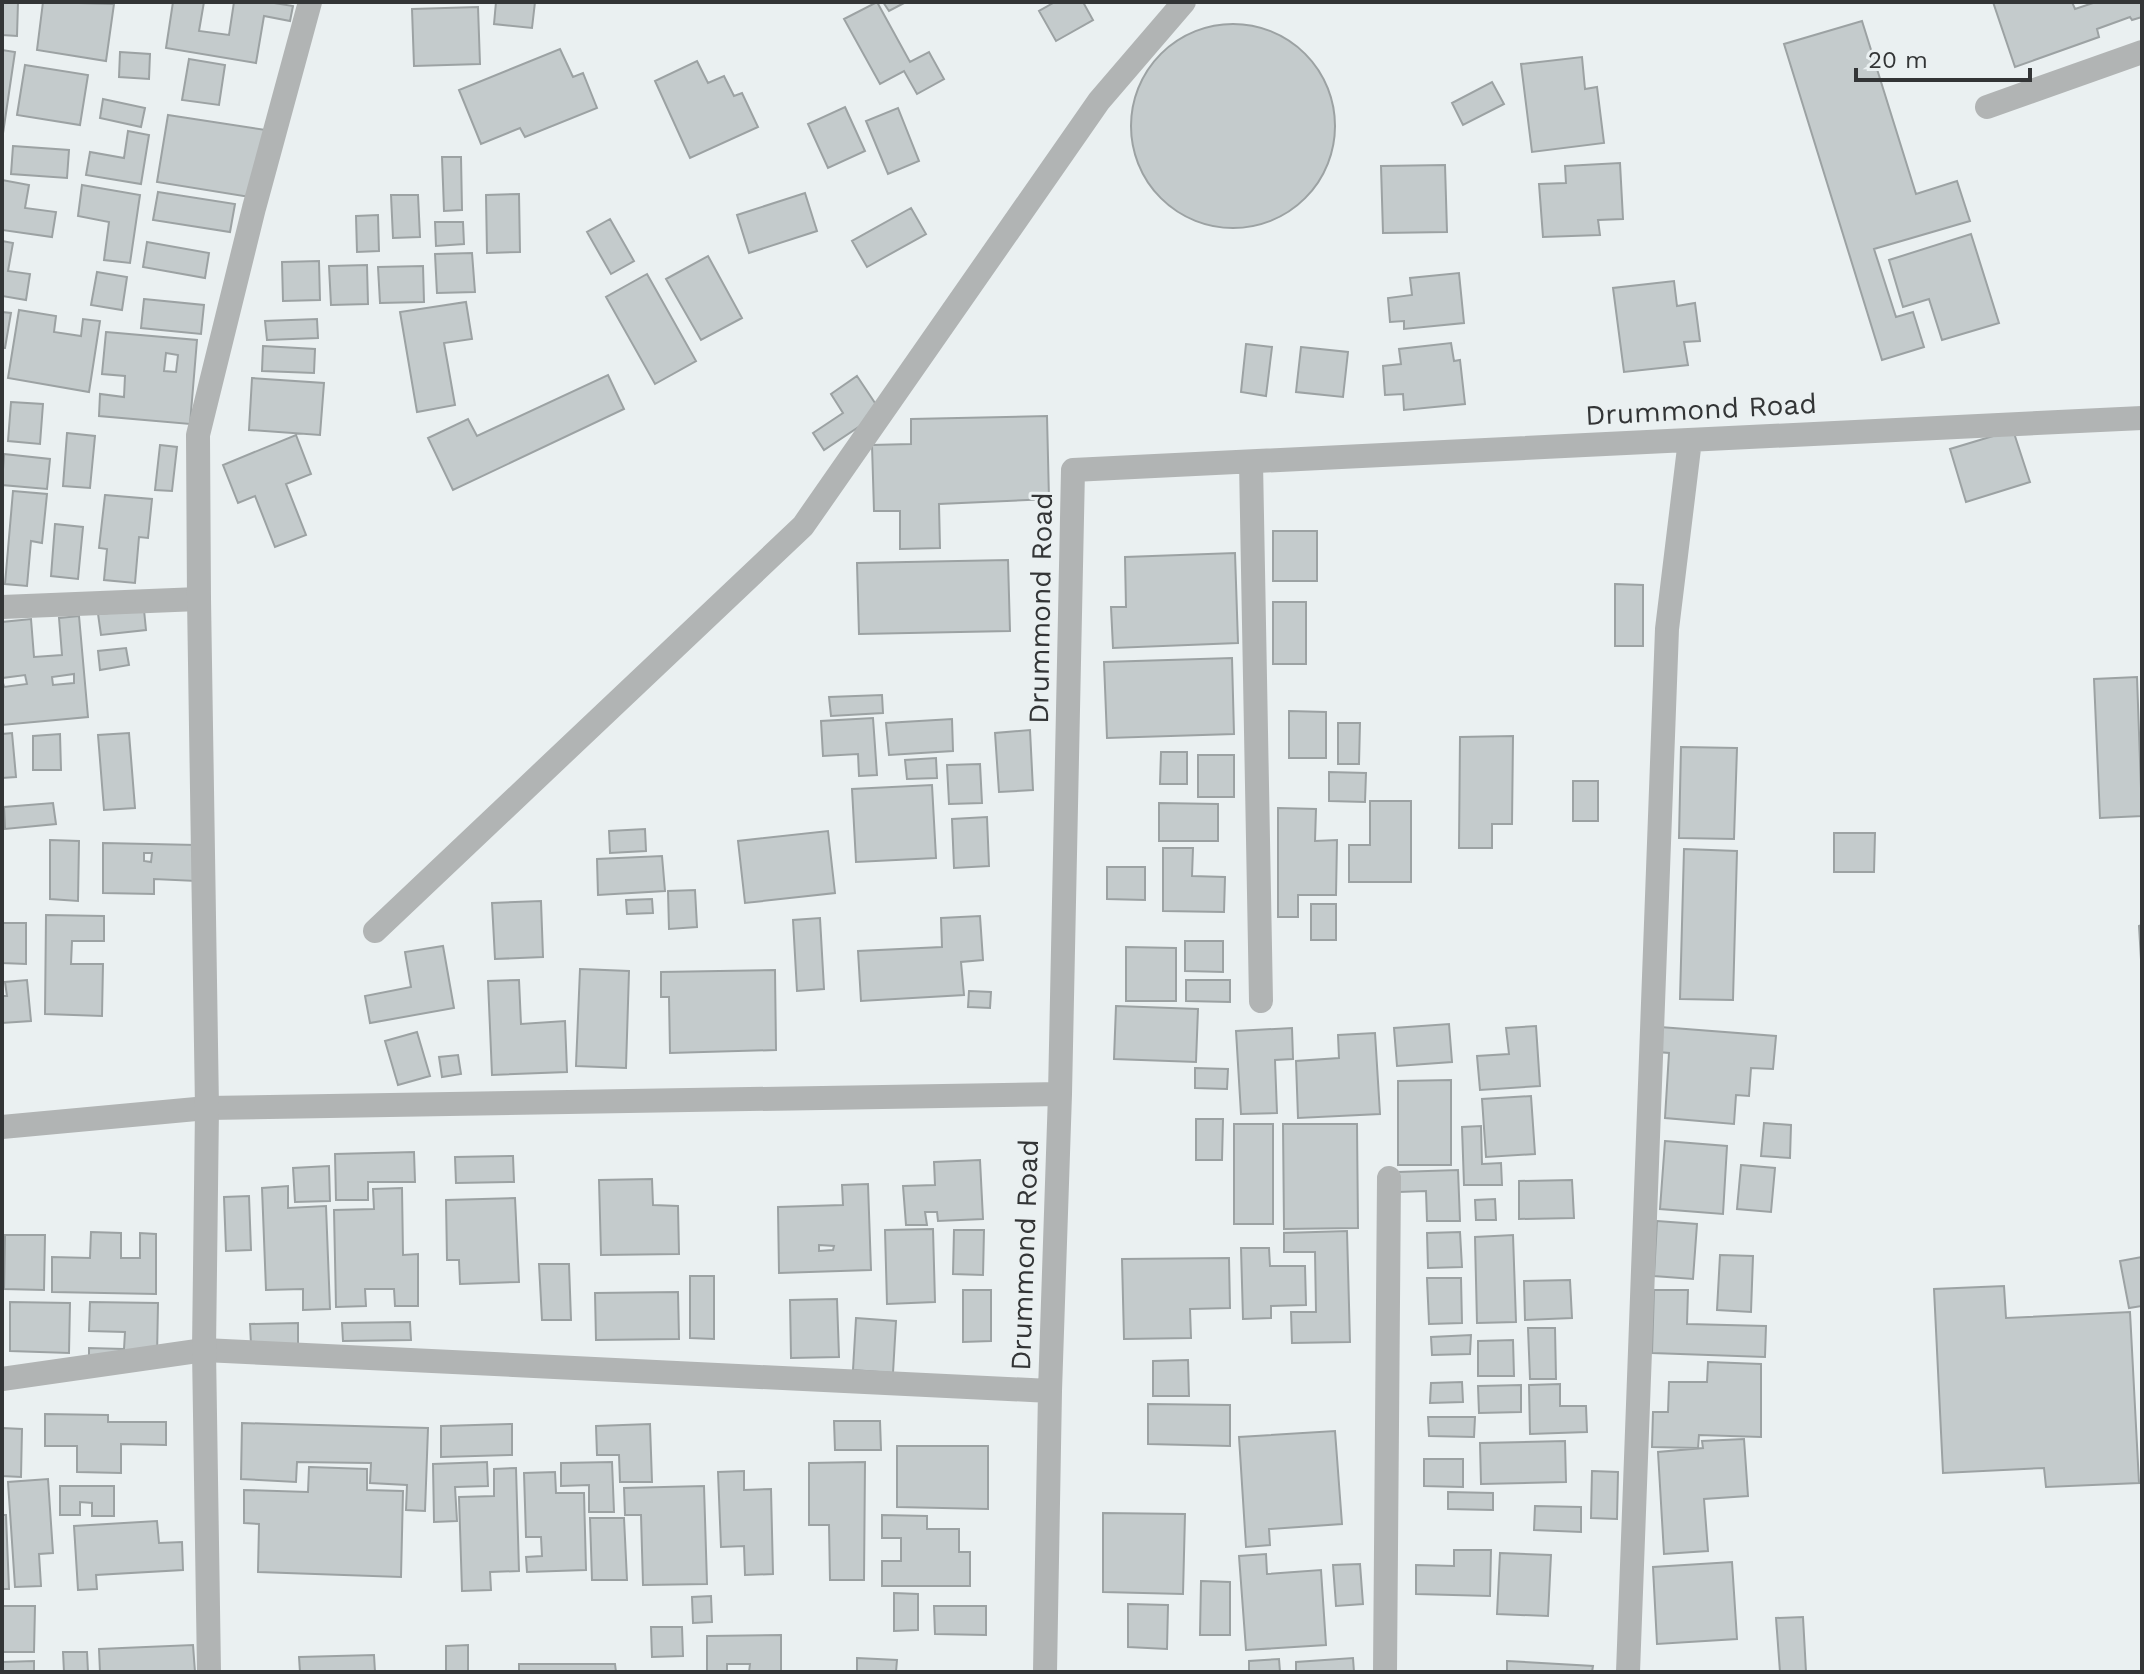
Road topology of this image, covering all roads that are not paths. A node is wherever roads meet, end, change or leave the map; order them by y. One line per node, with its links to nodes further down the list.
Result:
1 (310, 2): 8 (street)
2 (1184, 2): 10 (street)
3 (2142, 52): 4 (street)
4 (1987, 107)
5 (2142, 418): 6 (street, Drummond Road)
6 (1690, 440): 7 (street, Drummond Road); 22 (street)
7 (1251, 462): 11 (street); 12 (street, Drummond Road)
8 (199, 599): 9 (street); 13 (street)
9 (2, 607)
10 (375, 931)
11 (1261, 1001)
12 (1060, 1094): 13 (street); 18 (street, Drummond Road)
13 (207, 1108): 14 (street); 16 (street)
14 (2, 1127)
15 (1389, 1178): 21 (street)
16 (204, 1350): 17 (street); 18 (street); 19 (street)
17 (2, 1379)
18 (1050, 1391): 20 (street, Drummond Road)
19 (209, 1672)
20 (1045, 1672)
21 (1385, 1672)
22 (1628, 1672)

